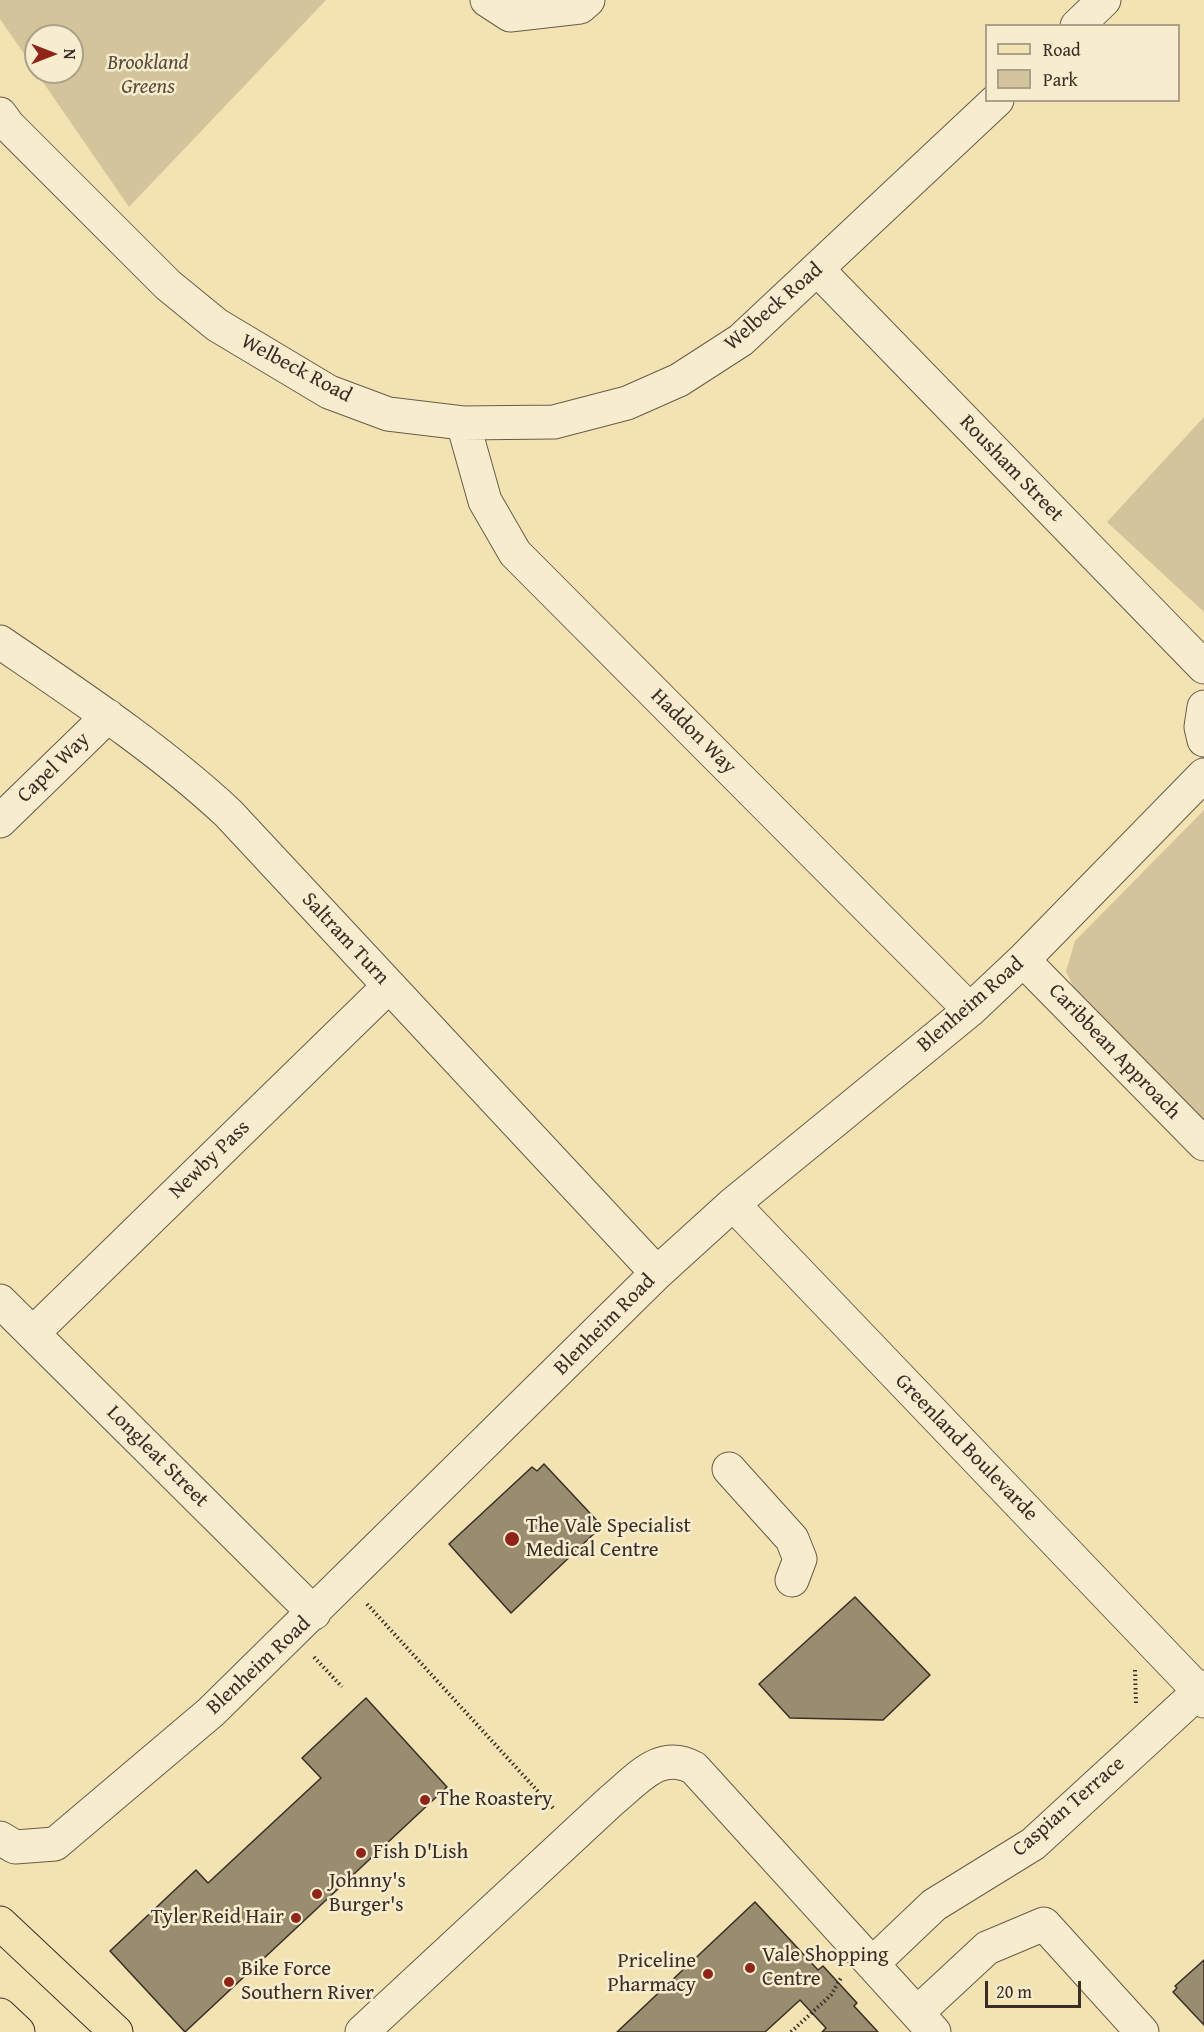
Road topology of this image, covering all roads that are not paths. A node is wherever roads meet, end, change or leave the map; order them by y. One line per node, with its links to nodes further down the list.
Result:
1 (488, 0): 2 (street)
2 (588, 0)
3 (1104, 0): 4 (street)
4 (1079, 24)
5 (995, 102): 7 (street, Welbeck Road)
6 (3, 124): 8 (street, Welbeck Road)
7 (818, 270): 8 (street, Welbeck Road); 10 (street, Rousham Street)
8 (463, 423): 18 (street, Haddon Way)
9 (0, 642): 12 (street, Saltram Turn)
10 (1204, 667)
11 (1204, 707): 13 (street)
12 (108, 716): 15 (street, Capel Way); 17 (street, Saltram Turn)
13 (1204, 740)
14 (1204, 775): 16 (street, Blenheim Road)
15 (0, 821)
16 (1023, 960): 18 (street, Blenheim Road); 19 (street, Caribbean Approach)
17 (388, 987): 21 (street, Saltram Turn); 23 (street, Newby Pass)
18 (970, 1010): 20 (street, Blenheim Road)
19 (1204, 1144)
20 (734, 1204): 21 (street, Blenheim Road); 27 (street, Greenland Boulevarde)
21 (657, 1273): 26 (street, Blenheim Road)
22 (0, 1301): 23 (street, Longleat Street)
23 (33, 1333): 26 (street, Longleat Street)
24 (729, 1469): 25 (street)
25 (792, 1580)
26 (314, 1613): 28 (street, Blenheim Road)
27 (1203, 1693): 30 (street, Caspian Terrace)
28 (0, 1838)
29 (0, 1923): 34 (main road)
30 (872, 1964): 32 (street); 35 (street)
31 (0, 2015): 33 (main road)
32 (926, 2022): 36 (street)
33 (18, 2032)
34 (116, 2032)
35 (362, 2032)
36 (1142, 2032)

